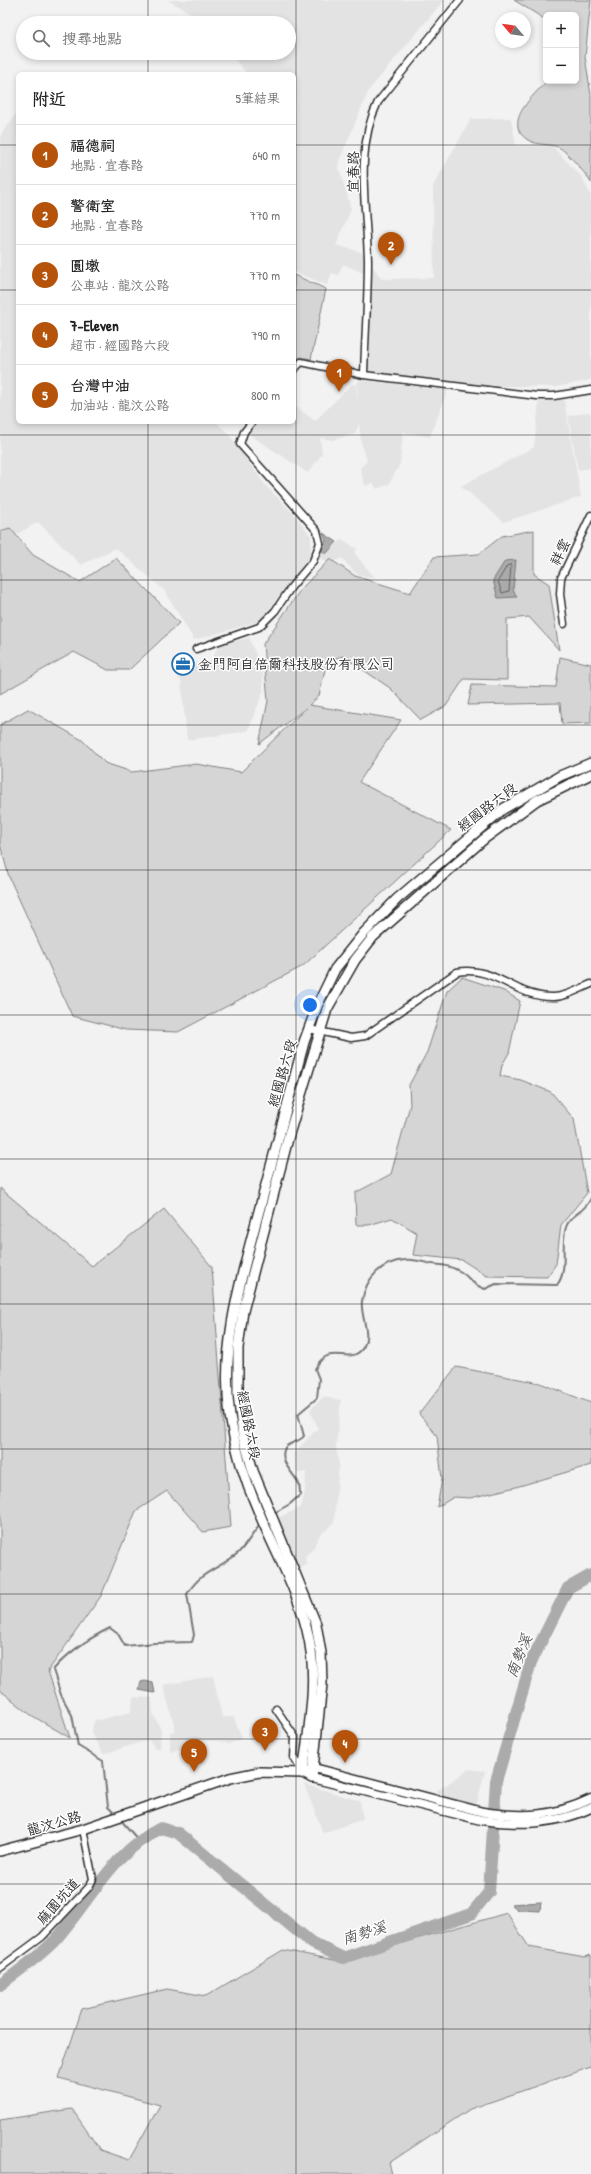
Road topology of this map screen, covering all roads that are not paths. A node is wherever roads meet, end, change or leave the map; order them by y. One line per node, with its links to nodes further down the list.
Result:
1 (460, 0): 3 (street, 宜春路)
2 (296, 368): 3 (street)
3 (364, 375): 4 (street)
4 (591, 390)
5 (250, 424): 8 (street)
6 (591, 515): 7 (street, 祥雲)
7 (564, 624)
8 (196, 649)
9 (591, 763): 11 (main road, 經國路六段)
10 (591, 774): 12 (main road, 經國路六段)
11 (554, 779): 12 (main road); 14 (main road, 經國路六段)
12 (558, 789): 15 (main road, 經國路六段)
13 (591, 984): 15 (street)
14 (309, 1029): 15 (street); 17 (main road, 經國路六段)
15 (319, 1031): 16 (main road, 經國路六段)
16 (273, 1519): 17 (main road); 19 (main road)
17 (264, 1524): 20 (main road)
18 (276, 1709): 20 (street)
19 (314, 1768): 20 (main road); 21 (main road); 23 (street)
20 (303, 1773): 21 (main road); 26 (main road, 龍汶公路)
21 (312, 1778): 23 (street)
22 (591, 1799): 25 (street)
23 (428, 1802): 25 (street)
24 (591, 1808): 25 (street)
25 (509, 1820)
26 (83, 1829): 27 (main road, 龍汶公路); 28 (street, 麻園坑道)
27 (0, 1851)
28 (0, 1968)

